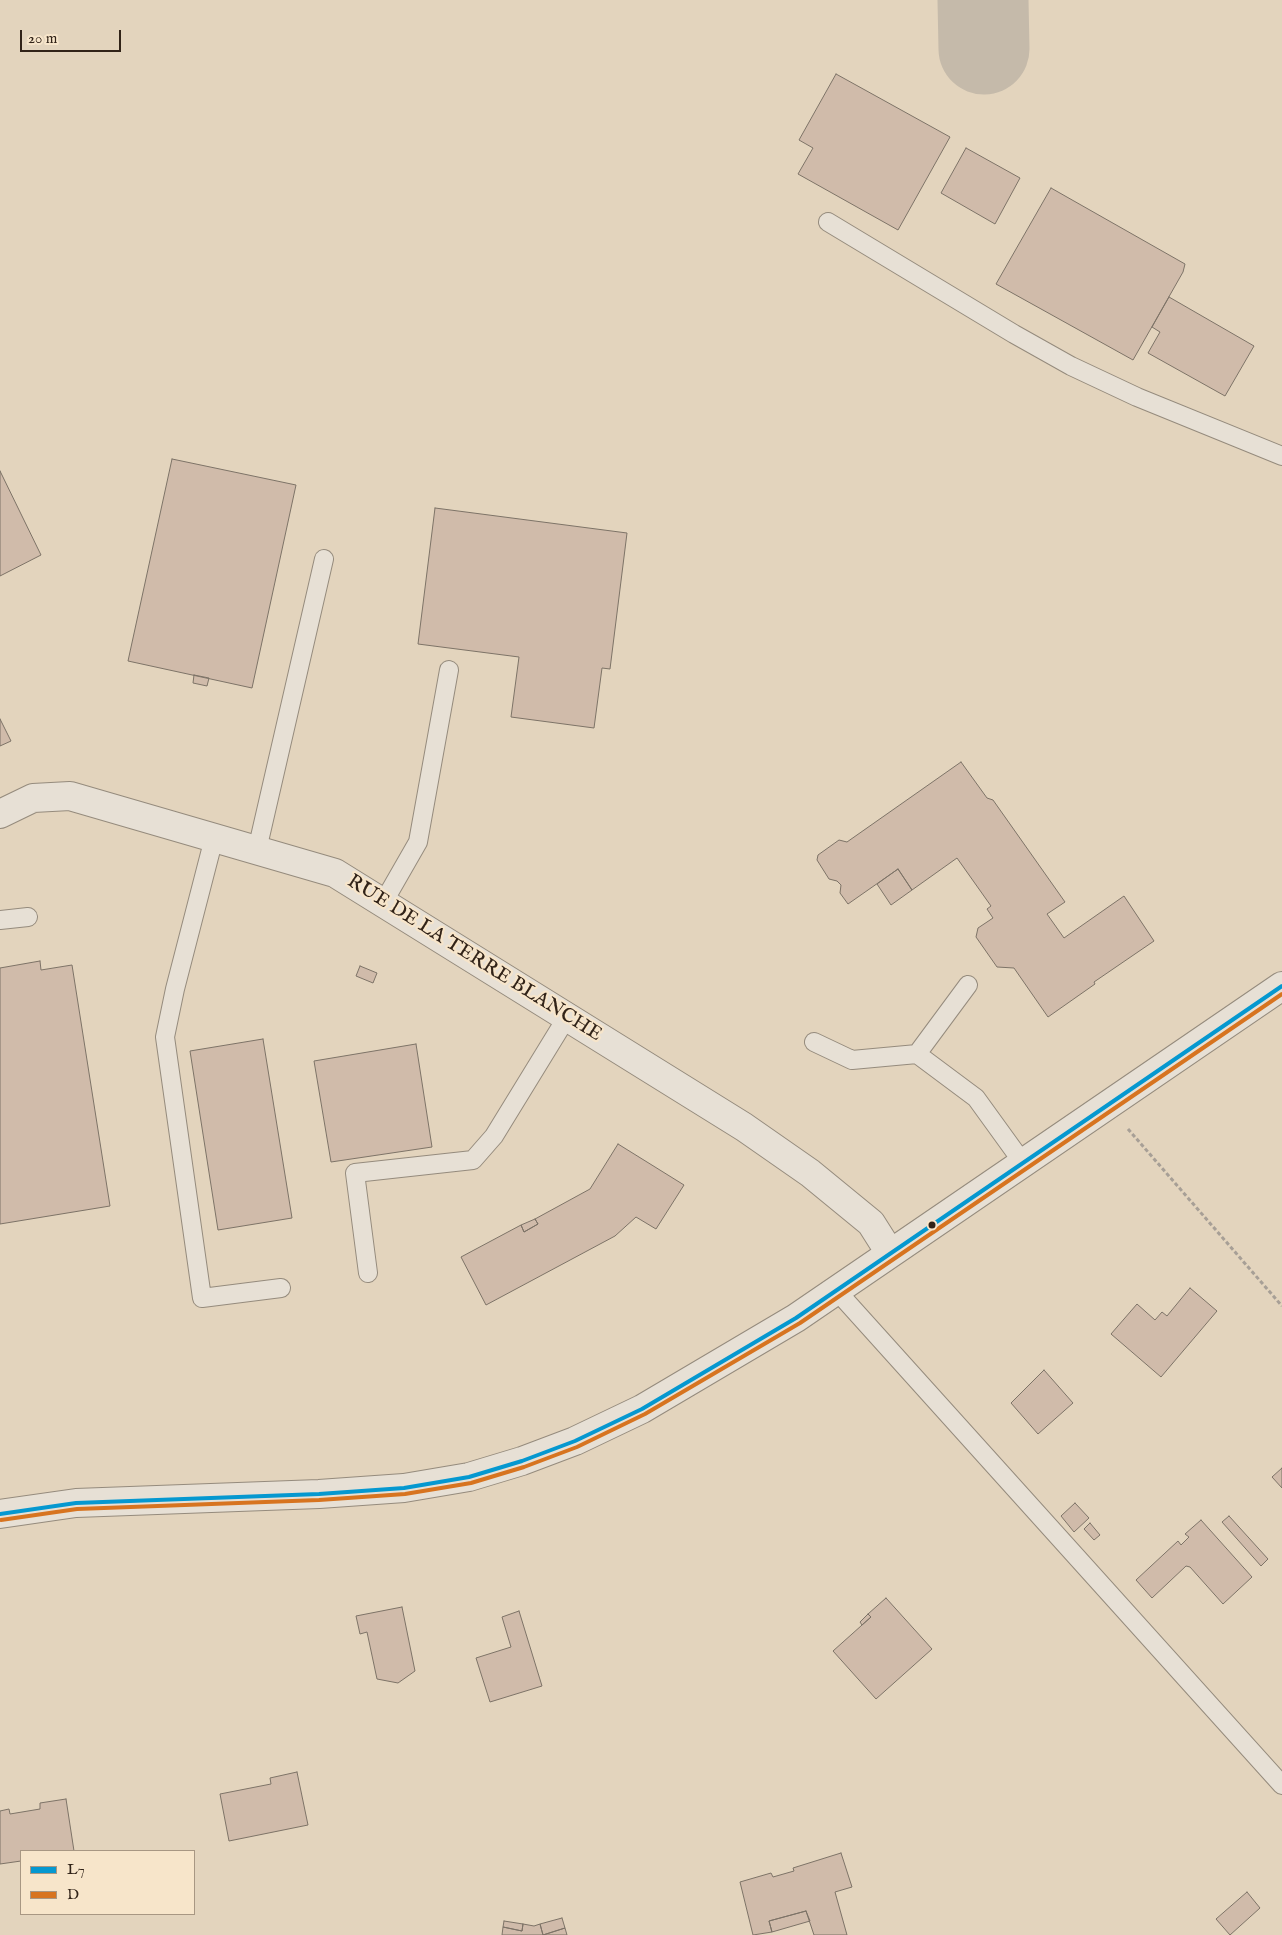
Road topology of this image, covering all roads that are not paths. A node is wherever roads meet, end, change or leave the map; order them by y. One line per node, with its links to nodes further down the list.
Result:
1 (828, 222): 2 (lane)
2 (1282, 456)
3 (324, 559): 7 (lane)
4 (449, 670): 8 (lane)
5 (0, 814): 6 (street, RUE DE LA TERRE BLANCHE)
6 (214, 838): 7 (street, RUE DE LA TERRE BLANCHE); 19 (lane)
7 (257, 850): 8 (street, RUE DE LA TERRE BLANCHE)
8 (383, 903): 13 (street, RUE DE LA TERRE BLANCHE)
9 (28, 917): 10 (lane)
10 (0, 920)
11 (968, 985): 15 (lane)
12 (1282, 986): 16 (street)
13 (566, 1017): 17 (street, RUE DE LA TERRE BLANCHE); 18 (lane)
14 (814, 1042): 15 (lane)
15 (917, 1054): 16 (lane)
16 (1023, 1162): 17 (street)
17 (890, 1253): 20 (street)
18 (368, 1273)
19 (281, 1288)
20 (836, 1290): 21 (street); 22 (lane)
21 (0, 1514)
22 (1282, 1785)

